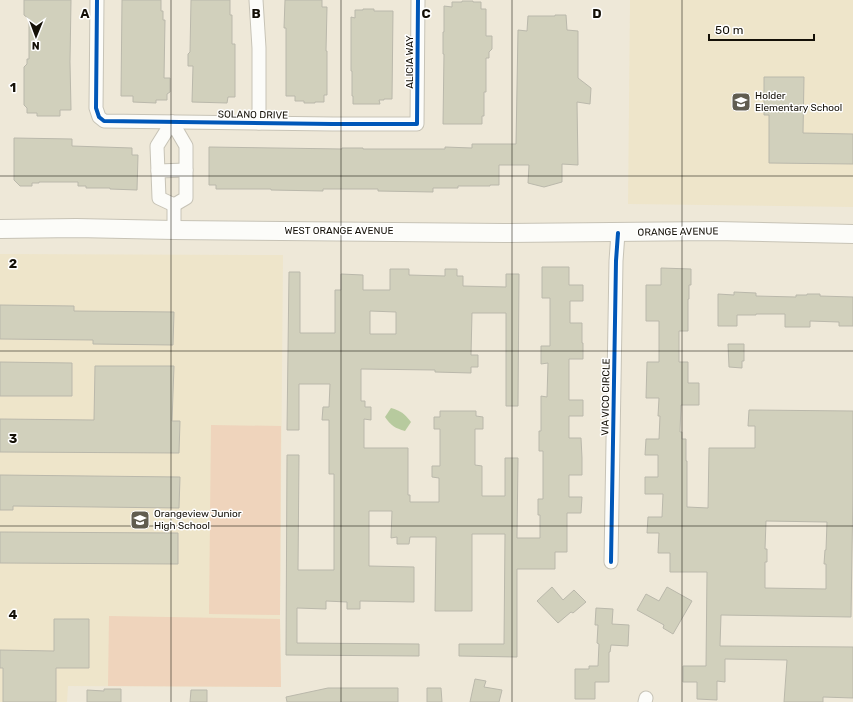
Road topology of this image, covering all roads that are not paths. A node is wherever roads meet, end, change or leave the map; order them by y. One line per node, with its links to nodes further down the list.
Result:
1 (97, 0): 4 (street, SOLANO DRIVE)
2 (256, 0): 5 (street)
3 (418, 0): 6 (street, ALICIA WAY)
4 (172, 122): 5 (street, SOLANO DRIVE); 7 (street); 8 (street)
5 (259, 123): 6 (street, SOLANO DRIVE)
6 (417, 124)
7 (186, 170): 8 (street); 9 (street)
8 (158, 171): 9 (street)
9 (174, 205): 11 (street)
10 (0, 229): 11 (main road)
11 (174, 230): 13 (main road, WEST ORANGE AVENUE)
12 (618, 232): 13 (main road, ORANGE AVENUE); 14 (main road, ORANGE AVENUE); 15 (street, VIA VICO CIRCLE)
13 (504, 233)
14 (853, 234)
15 (611, 562)

